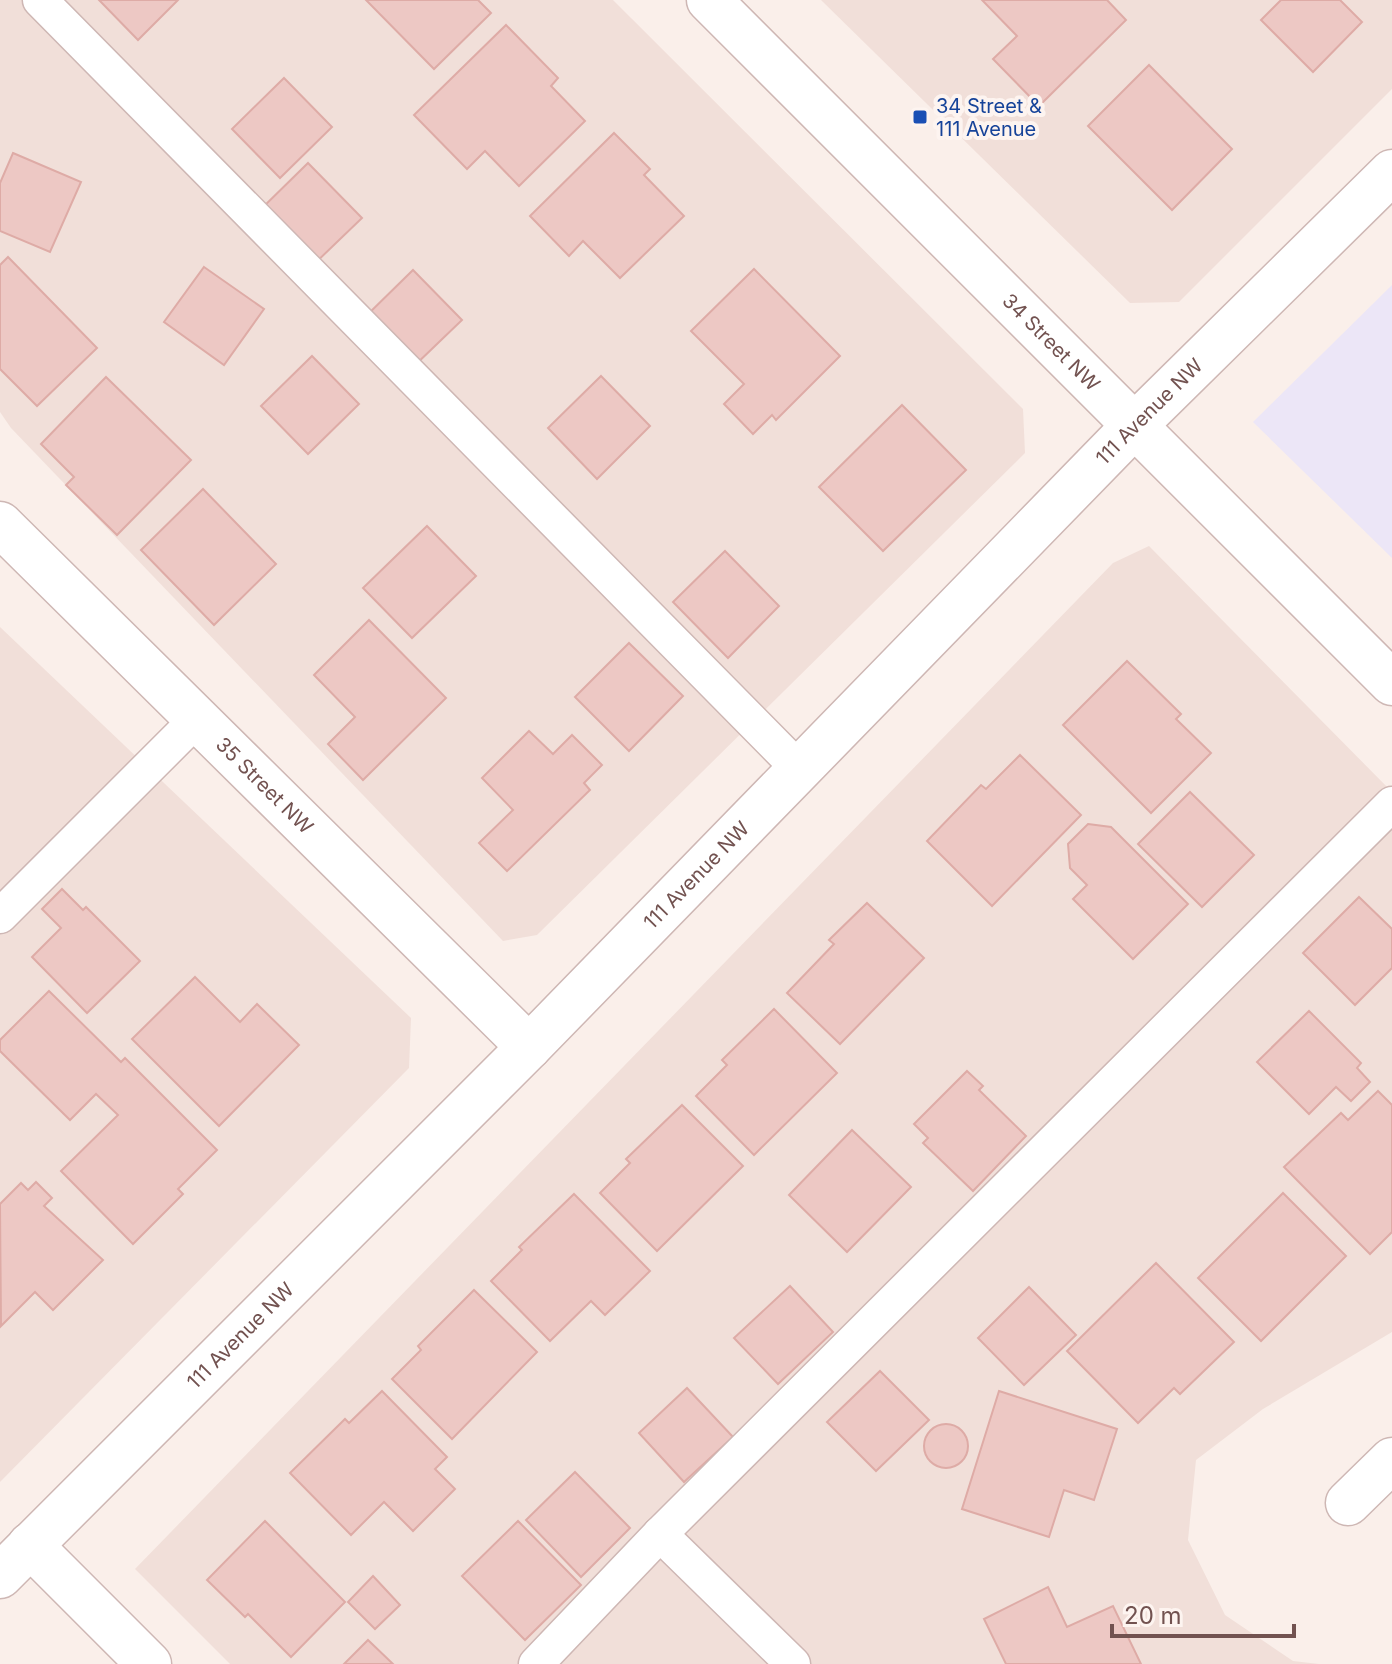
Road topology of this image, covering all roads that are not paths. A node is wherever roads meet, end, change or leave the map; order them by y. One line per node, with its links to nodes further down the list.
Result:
1 (40, 0): 8 (lane)
2 (709, 0): 4 (street, 34 Street NW)
3 (1392, 172): 4 (street, 111 Avenue NW)
4 (1134, 426): 6 (street, 34 Street NW); 8 (street, 111 Avenue NW)
5 (0, 524): 7 (street, 35 Street NW)
6 (1392, 683)
7 (197, 719): 10 (lane); 11 (street, 35 Street NW)
8 (800, 770): 11 (street, 111 Avenue NW)
9 (1392, 804): 14 (lane)
10 (0, 916)
11 (529, 1047): 15 (street, 111 Avenue NW)
12 (1392, 1460): 13 (street)
13 (1348, 1503)
14 (660, 1534): 18 (lane); 19 (lane)
15 (30, 1545): 16 (street, 111 Avenue NW); 17 (street)
16 (0, 1576)
17 (149, 1664)
18 (536, 1664)
19 (793, 1664)

